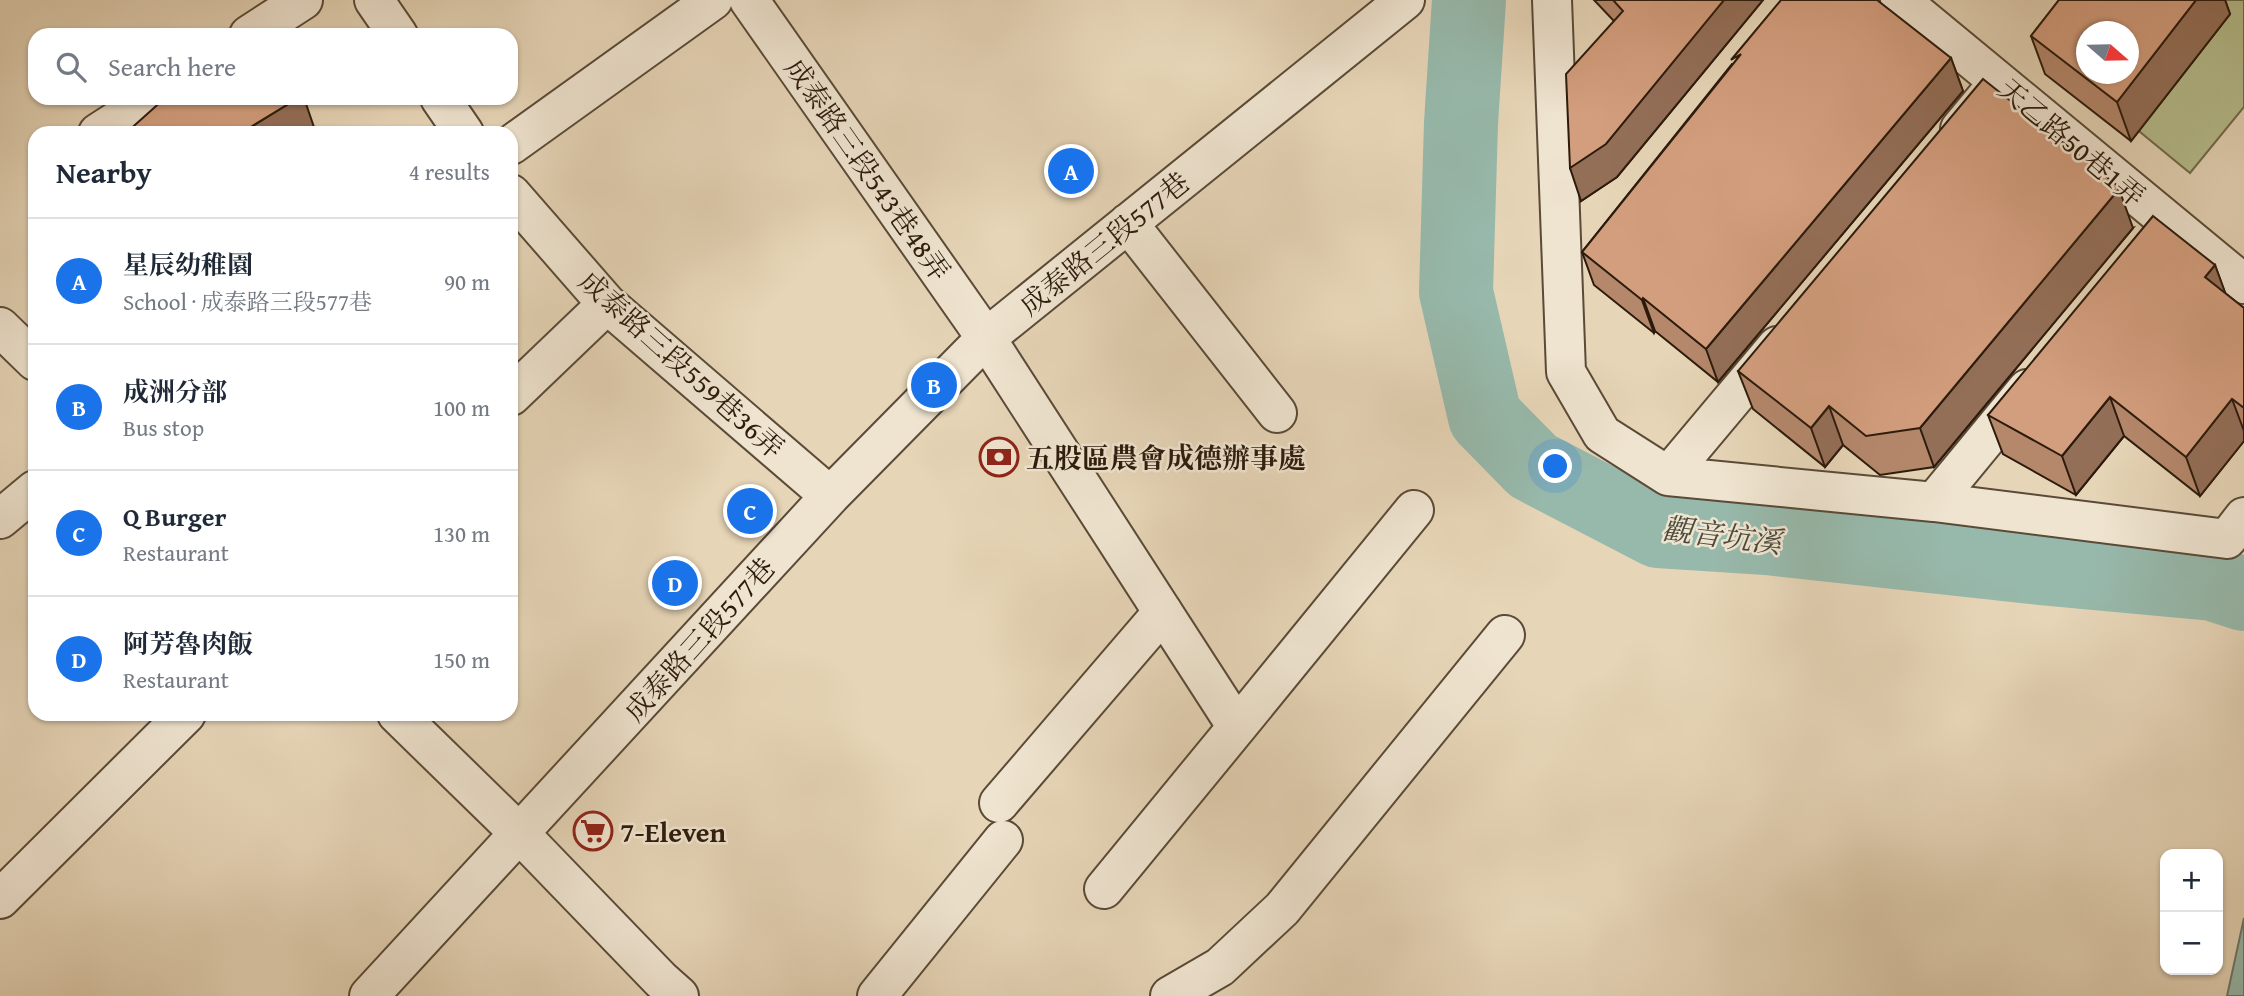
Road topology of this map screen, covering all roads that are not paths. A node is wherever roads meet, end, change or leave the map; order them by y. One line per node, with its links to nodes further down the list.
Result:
1 (303, 0): 8 (street)
2 (374, 0): 9 (street)
3 (713, 0): 15 (street)
4 (749, 0): 27 (street, 成泰路三段543巷48弄)
5 (1552, 0): 22 (street)
6 (1900, 0): 10 (street, 天乙路50巷1弄)
7 (1402, 1): 19 (street, 成泰路三段577巷)
8 (260, 28)
9 (393, 28)
10 (1999, 82): 16 (street); 18 (street, 天乙路50巷1弄)
11 (141, 105): 13 (street)
12 (445, 105): 14 (street)
13 (109, 126)
14 (459, 126)
15 (518, 140)
16 (1937, 157)
17 (518, 202): 24 (street, 成泰路三段559巷36弄)
18 (2167, 221): 21 (street); 23 (street, 天乙路50巷1弄)
19 (1129, 223): 27 (street, 成泰路三段577巷); 31 (street)
20 (1598, 236): 22 (street)
21 (2141, 252)
22 (1563, 278): 32 (street)
23 (2244, 284)
24 (607, 304): 30 (street); 34 (street, 成泰路三段559巷36弄)
25 (1802, 316): 32 (street)
26 (0, 327): 28 (street)
27 (986, 338): 34 (street, 成泰路三段577巷); 39 (street, 成泰路三段543巷48弄)
28 (28, 354)
29 (2046, 366): 35 (street)
30 (518, 389)
31 (1277, 413)
32 (1668, 476): 35 (street)
33 (28, 495): 38 (street)
34 (830, 496): 45 (street, 成泰路三段577巷)
35 (1934, 502): 37 (street)
36 (1414, 510): 43 (street)
37 (2244, 517)
38 (0, 519)
39 (1163, 612): 43 (street, 成泰路三段543巷48弄); 44 (street)
40 (1505, 635): 52 (street)
41 (179, 721): 48 (street)
42 (404, 721): 45 (street)
43 (1237, 727): 47 (street)
44 (999, 803)
45 (520, 834): 49 (street); 50 (street, 成泰路三段577巷)
46 (1003, 840): 51 (street)
47 (1104, 889)
48 (0, 899)
49 (662, 991)
50 (369, 996)
51 (877, 996)
52 (1170, 996)

